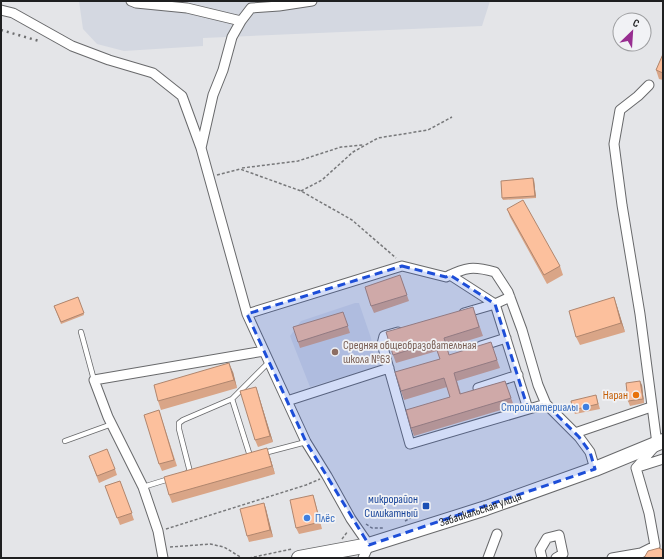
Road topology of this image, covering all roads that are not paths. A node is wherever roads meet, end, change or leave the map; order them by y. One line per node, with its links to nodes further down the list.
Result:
1 (131, 1): 4 (street)
2 (312, 1): 4 (street)
3 (1, 10): 6 (street)
4 (241, 21): 6 (street)
5 (649, 85): 25 (street)
6 (201, 148): 10 (street)
7 (450, 275): 8 (street); 9 (street); 10 (street)
8 (510, 298): 9 (street); 24 (street)
9 (495, 304): 11 (street); 14 (street)
10 (247, 314): 16 (street)
11 (458, 314)
12 (406, 330): 18 (street)
13 (81, 332): 20 (lane)
14 (506, 338): 15 (street); 19 (street)
15 (476, 348)
16 (264, 351): 17 (street); 20 (street)
17 (269, 362): 22 (lane); 23 (street)
18 (392, 372): 23 (street); 26 (street)
19 (518, 375): 21 (street); 26 (street)
20 (94, 380): 27 (street)
21 (478, 388)
22 (232, 399): 32 (lane); 38 (lane)
23 (287, 400): 30 (street)
24 (546, 404): 26 (street); 28 (street)
25 (651, 407): 28 (street); 31 (street)
26 (528, 409)
27 (112, 424): 29 (lane); 41 (street)
28 (575, 433): 36 (street)
29 (65, 441)
30 (306, 442): 32 (lane); 44 (street)
31 (660, 442): 35 (street); 36 (main road, Забайкальская улица)
32 (250, 456): 33 (lane)
33 (243, 458)
34 (663, 459): 35 (street)
35 (636, 468): 43 (street)
36 (595, 469): 44 (main road, Забайкальская улица)
37 (198, 470): 38 (lane)
38 (190, 472): 39 (lane)
39 (184, 474)
40 (177, 476): 41 (lane)
41 (143, 487): 46 (street)
42 (497, 534): 48 (street)
43 (659, 545): 45 (street)
44 (366, 552): 47 (main road, Забайкальская улица)
45 (640, 555): 51 (street)
46 (163, 558)
47 (299, 558)
48 (488, 558)
49 (542, 558): 50 (street)
50 (556, 558)
51 (612, 558)

